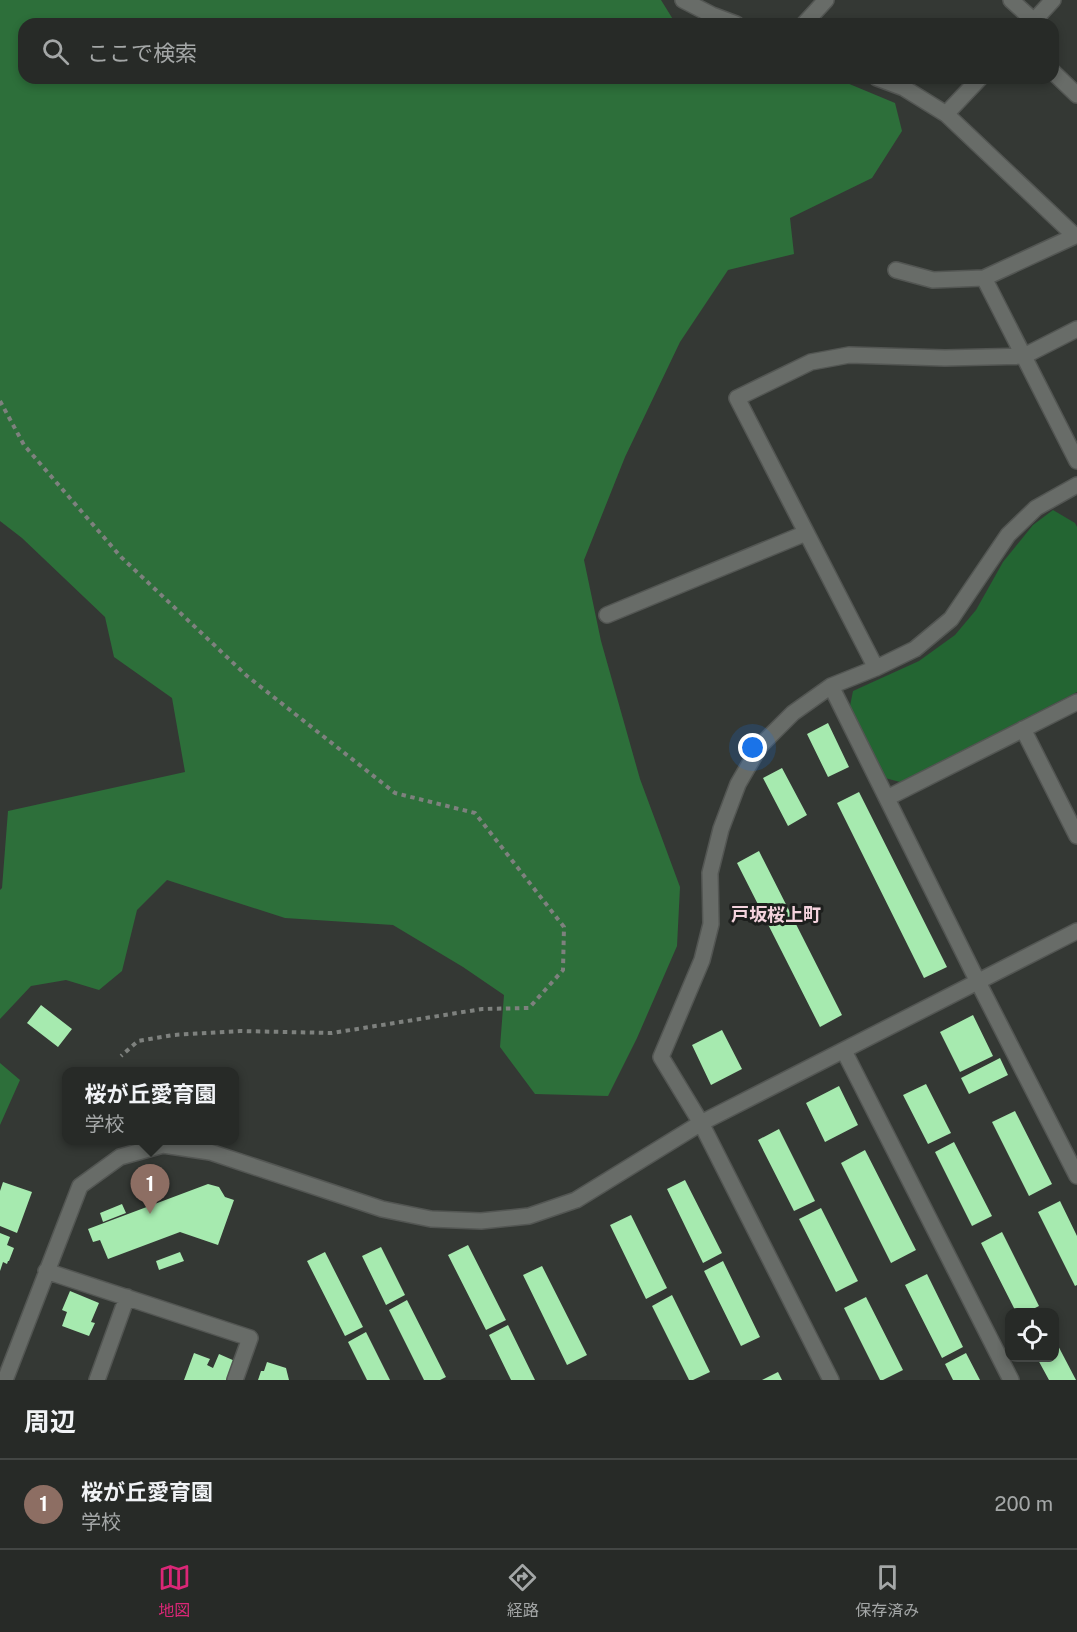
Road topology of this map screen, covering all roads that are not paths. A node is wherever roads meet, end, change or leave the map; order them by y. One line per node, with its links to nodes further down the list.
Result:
1 (683, 0): 5 (street)
2 (826, 0): 6 (street)
3 (1011, 0): 7 (street)
4 (1053, 0): 8 (street)
5 (720, 18)
6 (810, 18)
7 (1028, 18)
8 (1036, 18)
9 (1059, 78): 12 (street)
10 (893, 84): 13 (street)
11 (974, 84): 13 (street)
12 (1077, 95)
13 (946, 114): 14 (street)
14 (1076, 235): 16 (street)
15 (896, 270): 16 (street)
16 (984, 278): 18 (street)
17 (1077, 329): 18 (street)
18 (1024, 356): 19 (street); 21 (street)
19 (1077, 461)
20 (1077, 485): 23 (street)
21 (806, 532): 22 (street); 23 (street)
22 (607, 615)
23 (876, 668): 24 (street)
24 (831, 686): 27 (street); 32 (street)
25 (1077, 702): 26 (street)
26 (1023, 729): 27 (street); 28 (street)
27 (886, 798): 30 (street)
28 (1077, 836)
29 (1077, 931): 30 (street)
30 (978, 982): 31 (street); 33 (street)
31 (844, 1051): 32 (street); 40 (street)
32 (701, 1123): 34 (street); 39 (street)
33 (1077, 1176)
34 (46, 1272): 35 (street); 36 (street)
35 (127, 1297): 37 (street); 38 (street)
36 (5, 1380)
37 (97, 1380)
38 (235, 1380)
39 (831, 1380)
40 (1011, 1380)

